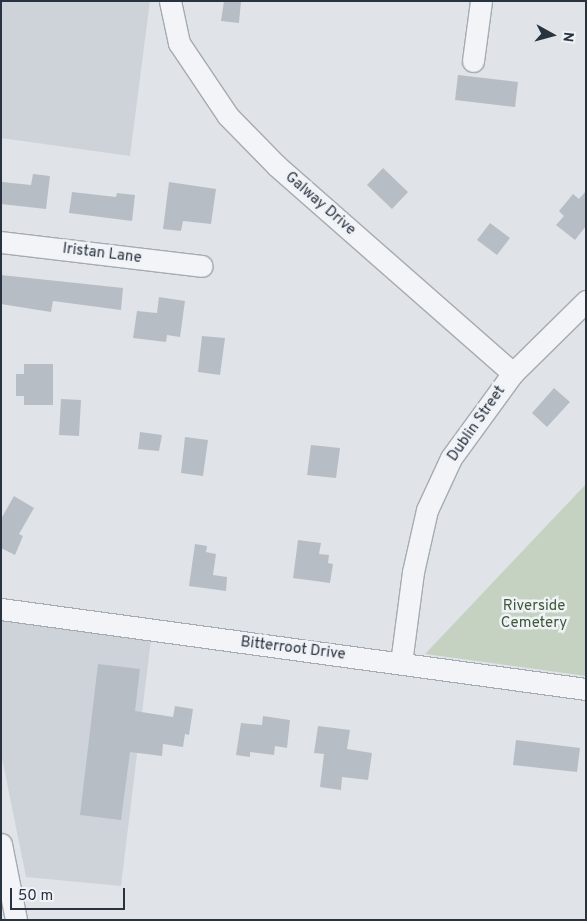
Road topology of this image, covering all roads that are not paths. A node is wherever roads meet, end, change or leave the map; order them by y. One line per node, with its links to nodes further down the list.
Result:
1 (170, 1): 7 (street, Galway Drive)
2 (481, 1): 3 (street)
3 (473, 61)
4 (1, 242): 5 (street, Iristan Lane)
5 (202, 266)
6 (586, 301): 7 (street, Dublin Street)
7 (513, 374): 9 (street, Dublin Street)
8 (1, 609): 9 (street, Bitterroot Drive)
9 (401, 663): 10 (street, Bitterroot Drive)
10 (586, 689)
11 (1, 844): 12 (street)
12 (16, 920)

